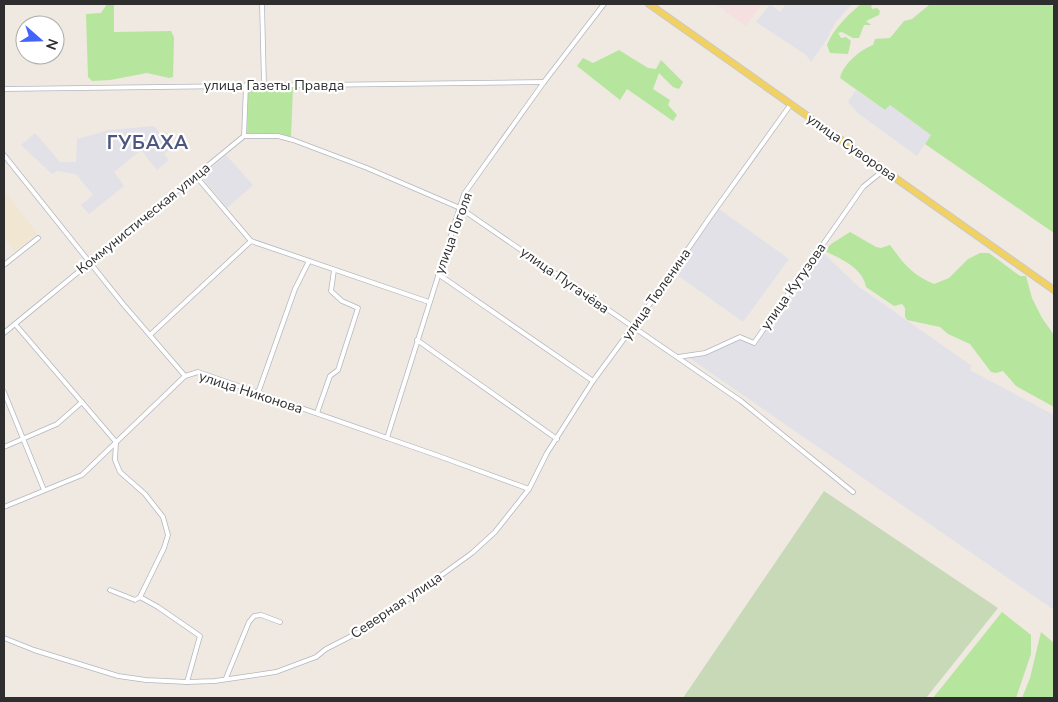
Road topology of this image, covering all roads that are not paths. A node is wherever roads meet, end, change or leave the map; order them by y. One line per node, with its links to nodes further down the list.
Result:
1 (262, 4): 6 (street)
2 (604, 4): 4 (street, улица Гоголя)
3 (649, 4): 8 (main road, улица Суворова)
4 (544, 82): 6 (street, улица Газеты Правда); 13 (street, улица Гоголя)
5 (246, 85): 6 (street, улица Газеты Правда); 7 (street, улица Газеты Правда); 9 (street)
6 (264, 85)
7 (4, 89)
8 (791, 104): 11 (main road, улица Суворова); 24 (street, улица Тюленина)
9 (244, 136): 12 (street, Коммунистическая улица); 13 (street, улица Пугачёва)
10 (4, 156): 17 (street, улица Никонова)
11 (885, 170): 21 (main road, улица Суворова); 28 (street, улица Кутузова)
12 (196, 175): 15 (street); 17 (street, Коммунистическая улица)
13 (460, 208): 20 (street, улица Гоголя); 24 (street, улица Пугачёва)
14 (38, 238): 18 (street)
15 (251, 241): 16 (street); 26 (street)
16 (309, 261): 19 (street); 31 (street)
17 (89, 262): 23 (street, Коммунистическая улица); 26 (street, улица Никонова)
18 (4, 265)
19 (334, 270): 22 (street); 34 (street)
20 (438, 274): 22 (street, улица Гоголя); 30 (street)
21 (1054, 290)
22 (429, 302): 27 (street, улица Гоголя)
23 (15, 324): 25 (street, Коммунистическая улица); 33 (street)
24 (634, 328): 28 (street, улица Пугачёва); 30 (street, улица Тюленина)
25 (4, 333)
26 (150, 335): 29 (street, улица Никонова)
27 (417, 340): 35 (street, улица Гоголя); 37 (street)
28 (678, 357): 42 (street, улица Пугачёва)
29 (185, 376): 31 (street, улица Никонова); 38 (street)
30 (593, 381): 37 (street, улица Тюленина)
31 (258, 393): 34 (street, улица Никонова)
32 (4, 394): 36 (street)
33 (82, 402): 36 (street); 38 (street)
34 (317, 413): 35 (street, улица Никонова)
35 (387, 438): 40 (street, улица Никонова)
36 (23, 439): 39 (street); 41 (street)
37 (557, 439): 40 (street, улица Тюленина)
38 (116, 442): 41 (street); 45 (street)
39 (4, 447)
40 (529, 489): 48 (street, Северная улица)
41 (44, 490): 43 (street)
42 (853, 492)
43 (4, 507)
44 (110, 590): 45 (street)
45 (140, 598): 49 (street)
46 (280, 622): 48 (street)
47 (4, 638): 49 (street, Северная улица)
48 (226, 678): 49 (street, Северная улица)
49 (187, 682)

